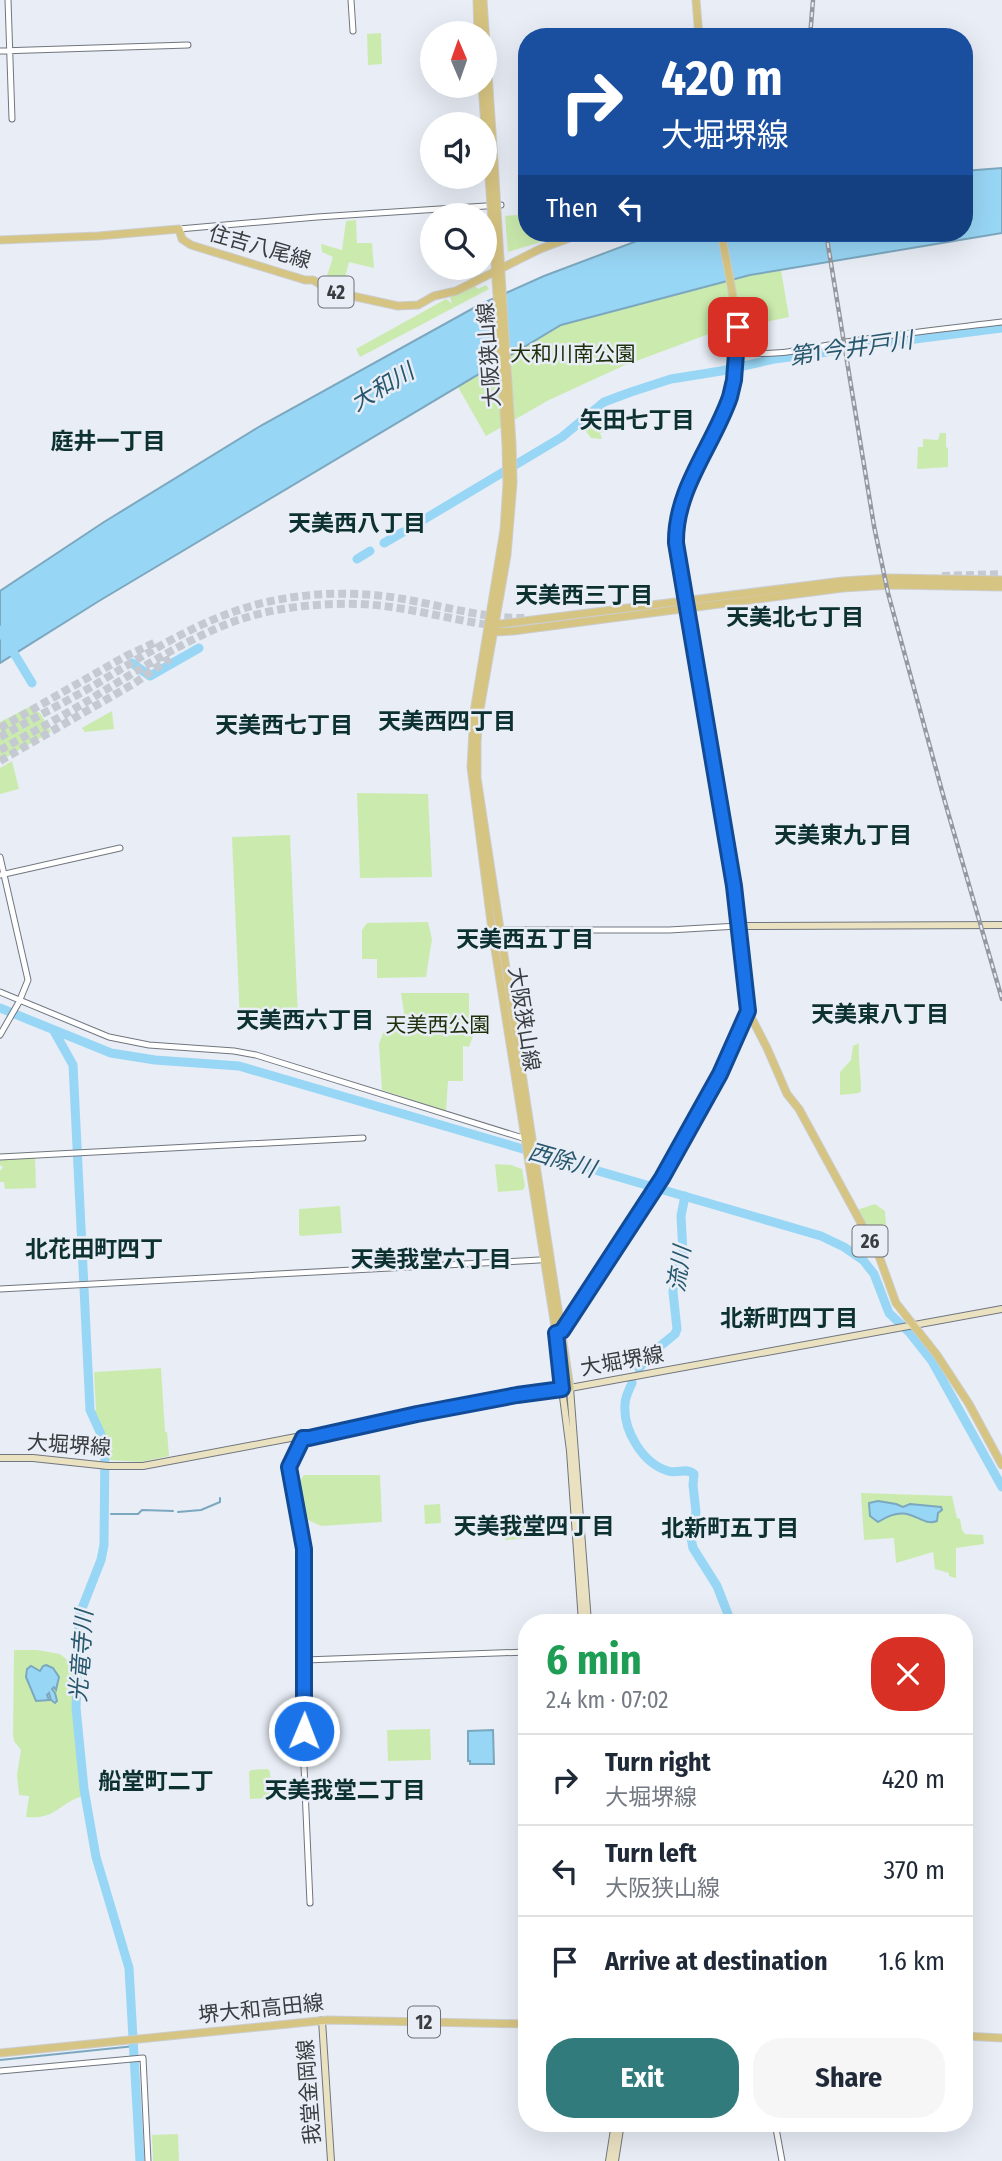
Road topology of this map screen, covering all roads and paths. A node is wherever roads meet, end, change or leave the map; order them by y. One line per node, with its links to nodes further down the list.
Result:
1 (8, 0): 11 (street)
2 (351, 0): 9 (street)
3 (477, 0): 6 (main road)
4 (483, 0): 7 (main road, 大阪狭山線)
5 (696, 0): 8 (main road)
6 (478, 21)
7 (485, 21)
8 (698, 28)
9 (353, 31)
10 (188, 45): 11 (street)
11 (10, 50): 12 (street); 13 (street)
12 (0, 51)
13 (12, 119)
14 (493, 189): 20 (main road, 大阪狭山線, bridge)
15 (501, 205): 16 (street)
16 (178, 229): 17 (main road, 住吉八尾線); 20 (main road, 住吉八尾線 / 42)
17 (0, 240)
18 (559, 242): 20 (main road, 住吉八尾線 / 42)
19 (723, 242): 22 (main road, 26)
20 (498, 268): 26 (main road, 大阪狭山線)
21 (1002, 322): 22 (street)
22 (737, 351): 25 (main road, 26)
23 (1002, 580): 25 (main road)
24 (1002, 587): 25 (main road)
25 (686, 605): 26 (main road); 31 (main road, 26)
26 (493, 627): 32 (main road, 大阪狭山線)
27 (120, 848): 29 (street)
28 (0, 858): 29 (street)
29 (2, 875): 34 (street)
30 (1002, 925): 31 (main road)
31 (738, 926): 32 (street); 35 (main road, 26)
32 (496, 930): 39 (main road, 大阪狭山線)
33 (0, 992): 34 (street)
34 (19, 1000): 36 (street); 39 (street)
35 (748, 1011): 44 (main road, 26); 45 (main road)
36 (5, 1022): 37 (street)
37 (0, 1035)
38 (363, 1138): 40 (street)
39 (529, 1142): 45 (main road, 大阪狭山線)
40 (0, 1157)
41 (539, 1260): 42 (street)
42 (0, 1289)
43 (1002, 1309): 44 (main road, 大堀堺線)
44 (912, 1326): 46 (main road, 大堀堺線); 49 (main road, 26)
45 (559, 1332): 46 (main road, 大阪狭山線)
46 (566, 1389): 47 (main road, 大堀堺線); 50 (main road); 51 (main road)
47 (303, 1438): 48 (main road, 大堀堺線); 53 (street)
48 (0, 1458)
49 (1002, 1465)
50 (581, 1614)
51 (587, 1614)
52 (518, 1652): 53 (street)
53 (305, 1660): 54 (street)
54 (310, 1903)
55 (322, 2020): 56 (main road, 堺大和高田線 / 12); 59 (main road, 堺大和高田線 / 12); 65 (main road, 我堂金岡線)
56 (518, 2024)
57 (973, 2036): 58 (main road)
58 (1002, 2038)
59 (0, 2053)
60 (0, 2071): 64 (street)
61 (614, 2132): 66 (main road)
62 (620, 2132): 67 (main road)
63 (777, 2132): 68 (street)
64 (148, 2161)
65 (331, 2161)
66 (609, 2161)
67 (615, 2161)
68 (782, 2161)

